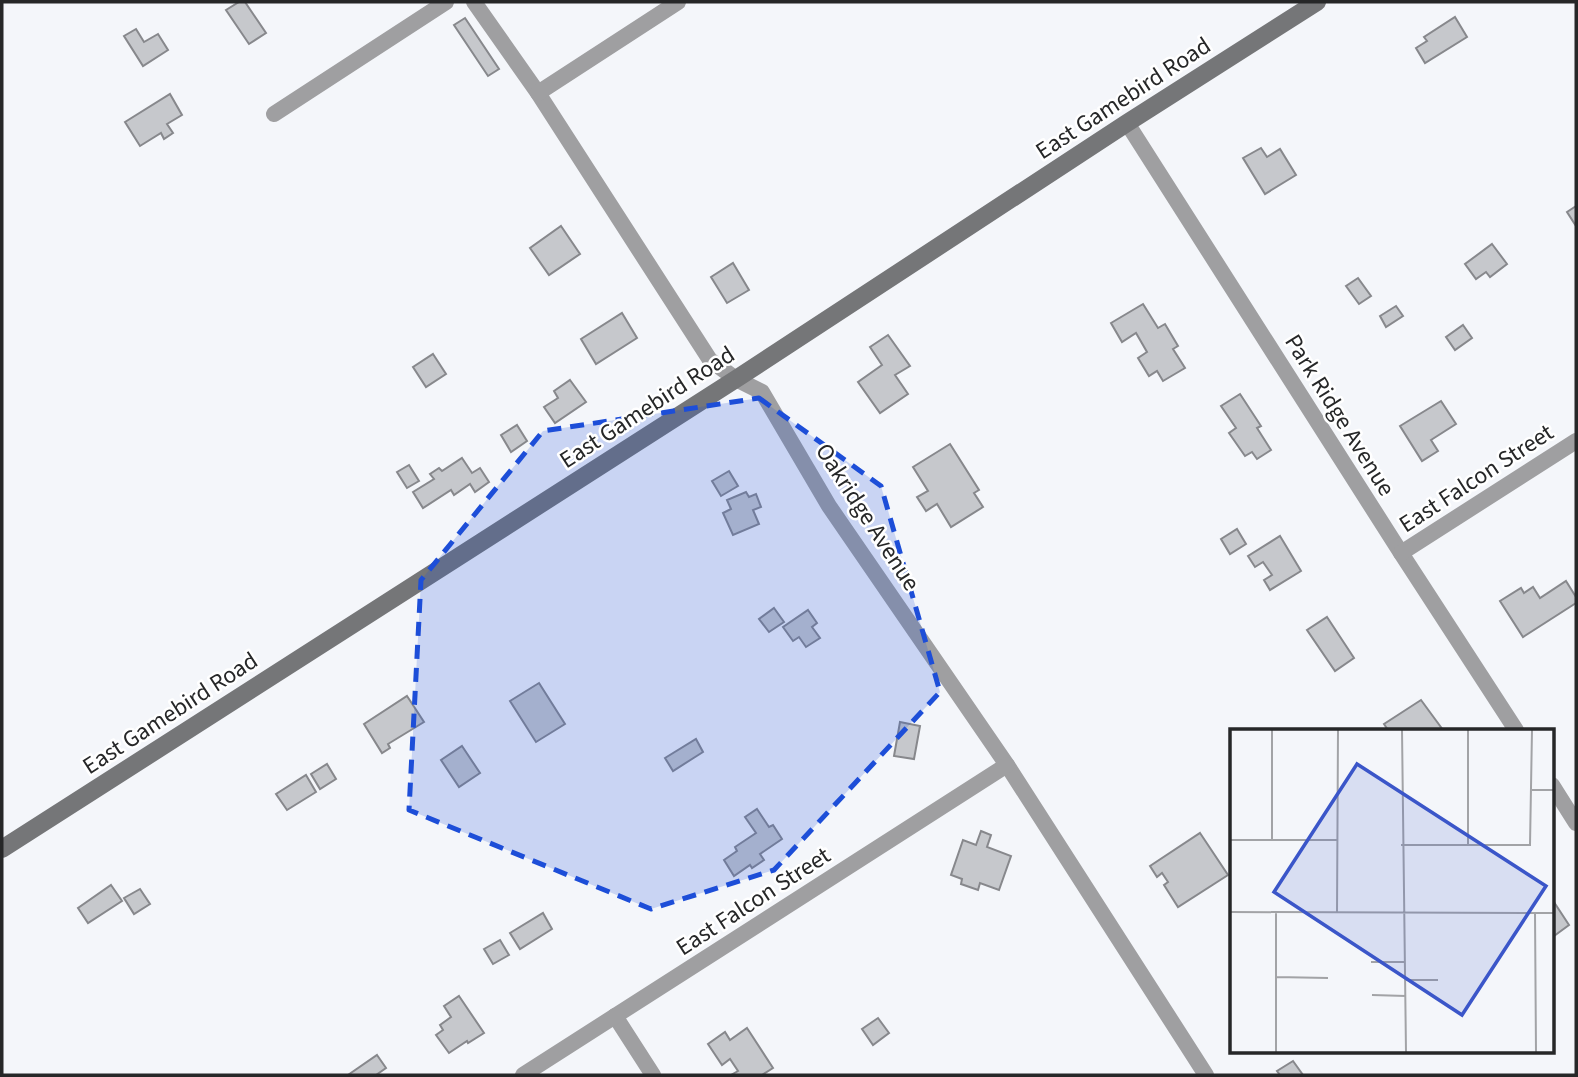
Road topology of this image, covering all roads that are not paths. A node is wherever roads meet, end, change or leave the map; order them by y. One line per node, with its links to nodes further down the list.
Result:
1 (446, 2): 6 (street)
2 (474, 2): 5 (street, Oakridge Avenue)
3 (678, 2): 5 (street)
4 (1317, 2): 7 (main road, East Gamebird Road)
5 (538, 93): 8 (street, Oakridge Avenue)
6 (274, 114)
7 (1127, 123): 8 (main road, East Gamebird Road); 10 (street, Park Ridge Avenue)
8 (736, 379): 12 (street, Oakridge Avenue); 15 (main road, East Gamebird Road)
9 (1576, 441): 10 (street, East Falcon Street)
10 (1401, 554): 11 (street, Park Ridge Avenue)
11 (1515, 729)
12 (1007, 765): 16 (street, East Falcon Street); 19 (street, Oakridge Avenue)
13 (1554, 788): 14 (street)
14 (1576, 823)
15 (2, 849)
16 (615, 1016): 17 (street, East Falcon Street); 18 (street)
17 (523, 1075)
18 (653, 1075)
19 (1206, 1075)

